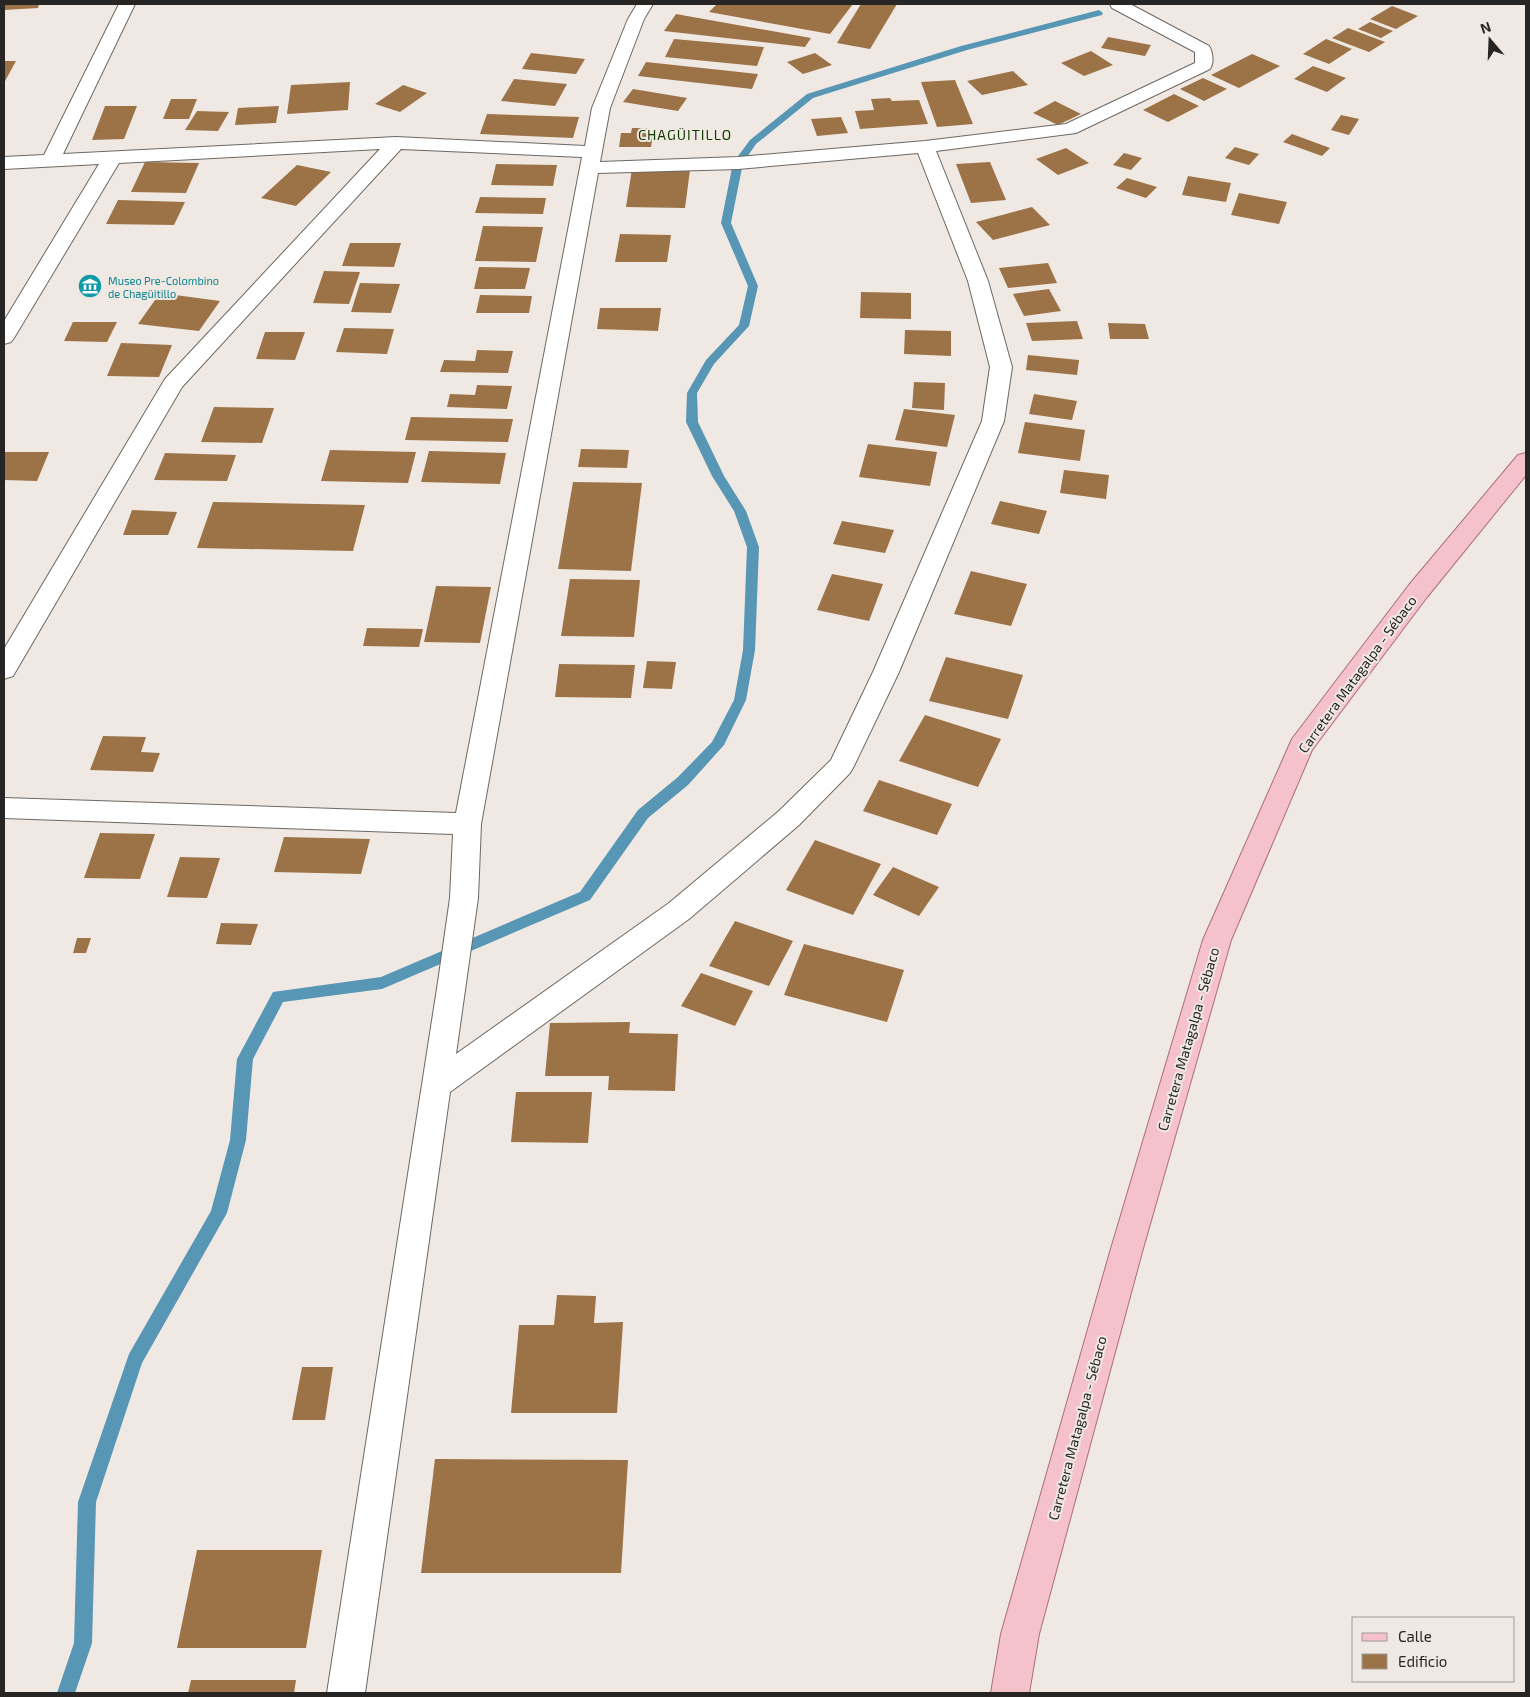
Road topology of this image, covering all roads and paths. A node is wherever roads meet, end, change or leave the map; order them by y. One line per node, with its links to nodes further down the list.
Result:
1 (127, 4): 8 (street)
2 (645, 4): 7 (street)
3 (1118, 4): 5 (street)
4 (396, 143): 6 (street); 7 (street); 12 (street)
5 (925, 148): 7 (street); 15 (street)
6 (112, 158): 8 (street); 10 (street)
7 (591, 160): 14 (street)
8 (50, 162): 9 (street)
9 (4, 163)
10 (4, 338)
11 (1526, 460): 17 (main road, Carretera Matagalpa - Sébaco)
12 (4, 670)
13 (4, 808): 14 (street)
14 (468, 824): 15 (street)
15 (436, 1085): 16 (street)
16 (346, 1693)
17 (1010, 1693)

